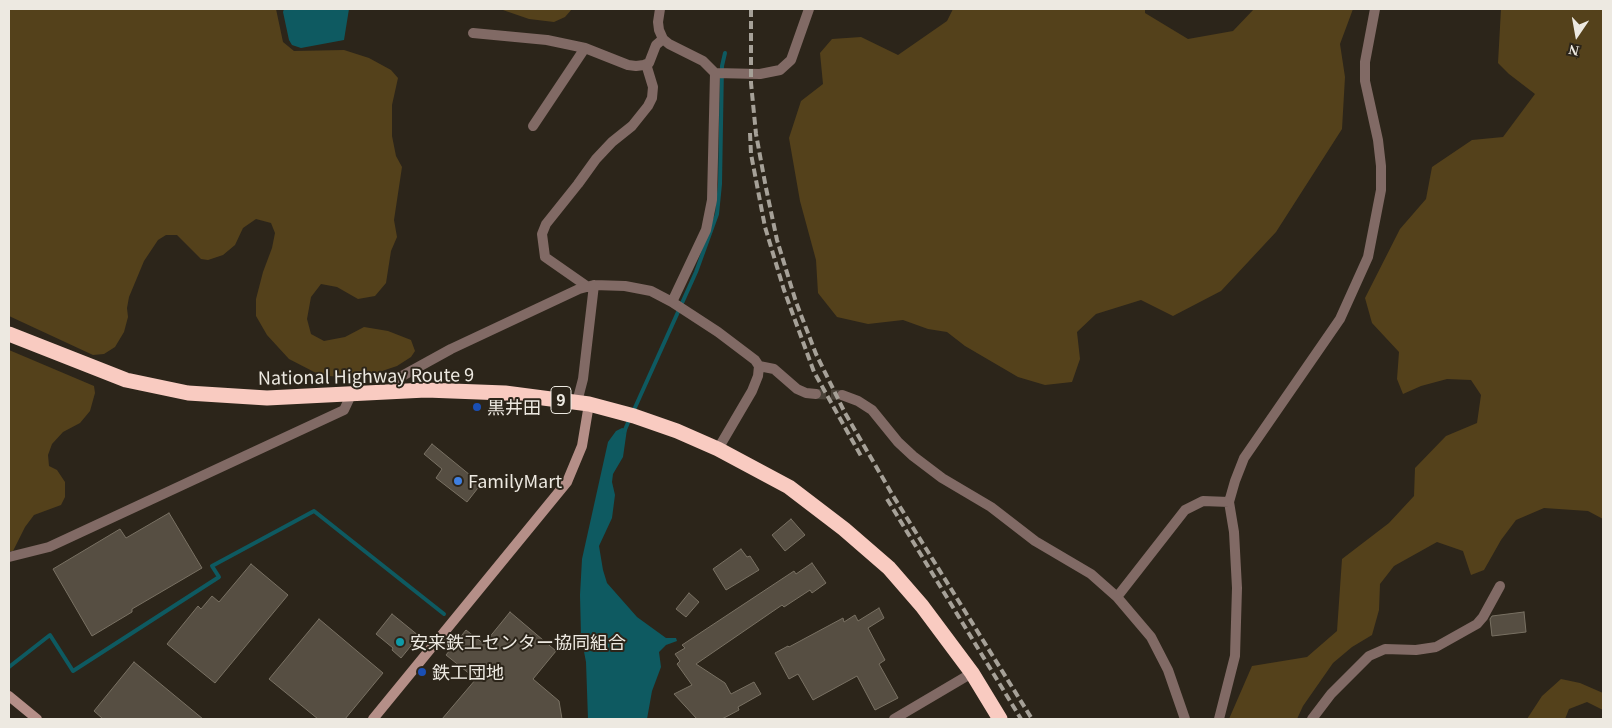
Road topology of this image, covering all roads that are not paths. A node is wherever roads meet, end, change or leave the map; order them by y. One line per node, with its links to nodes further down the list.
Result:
1 (660, 9): 5 (street)
2 (809, 9): 8 (street)
3 (1375, 9): 20 (street)
4 (473, 33): 6 (street)
5 (662, 39): 7 (street); 8 (street)
6 (585, 48): 7 (street); 9 (street)
7 (646, 64): 10 (street)
8 (715, 73): 11 (street)
9 (533, 126)
10 (591, 286): 11 (street); 14 (street); 18 (street)
11 (677, 306): 13 (street)
12 (9, 334): 16 (highway, National Highway Route 9 / 9)
13 (759, 366): 15 (street); 19 (street)
14 (392, 391): 16 (highway, National Highway Route 9 / 9); 18 (highway, National Highway Route 9 / 9)
15 (816, 394)
16 (351, 395): 21 (street)
17 (842, 395): 23 (street)
18 (583, 403): 19 (highway, National Highway Route 9 / 9); 27 (street)
19 (718, 449): 24 (highway, National Highway Route 9 / 9)
20 (1229, 502): 23 (street); 31 (street)
21 (9, 557)
22 (1500, 586): 32 (street)
23 (1117, 597): 30 (street)
24 (972, 673): 28 (street); 29 (highway, National Highway Route 9 / 9)
25 (9, 696): 26 (street)
26 (37, 719)
27 (375, 719)
28 (894, 719)
29 (1000, 719)
30 (1184, 719)
31 (1219, 719)
32 (1312, 719)

